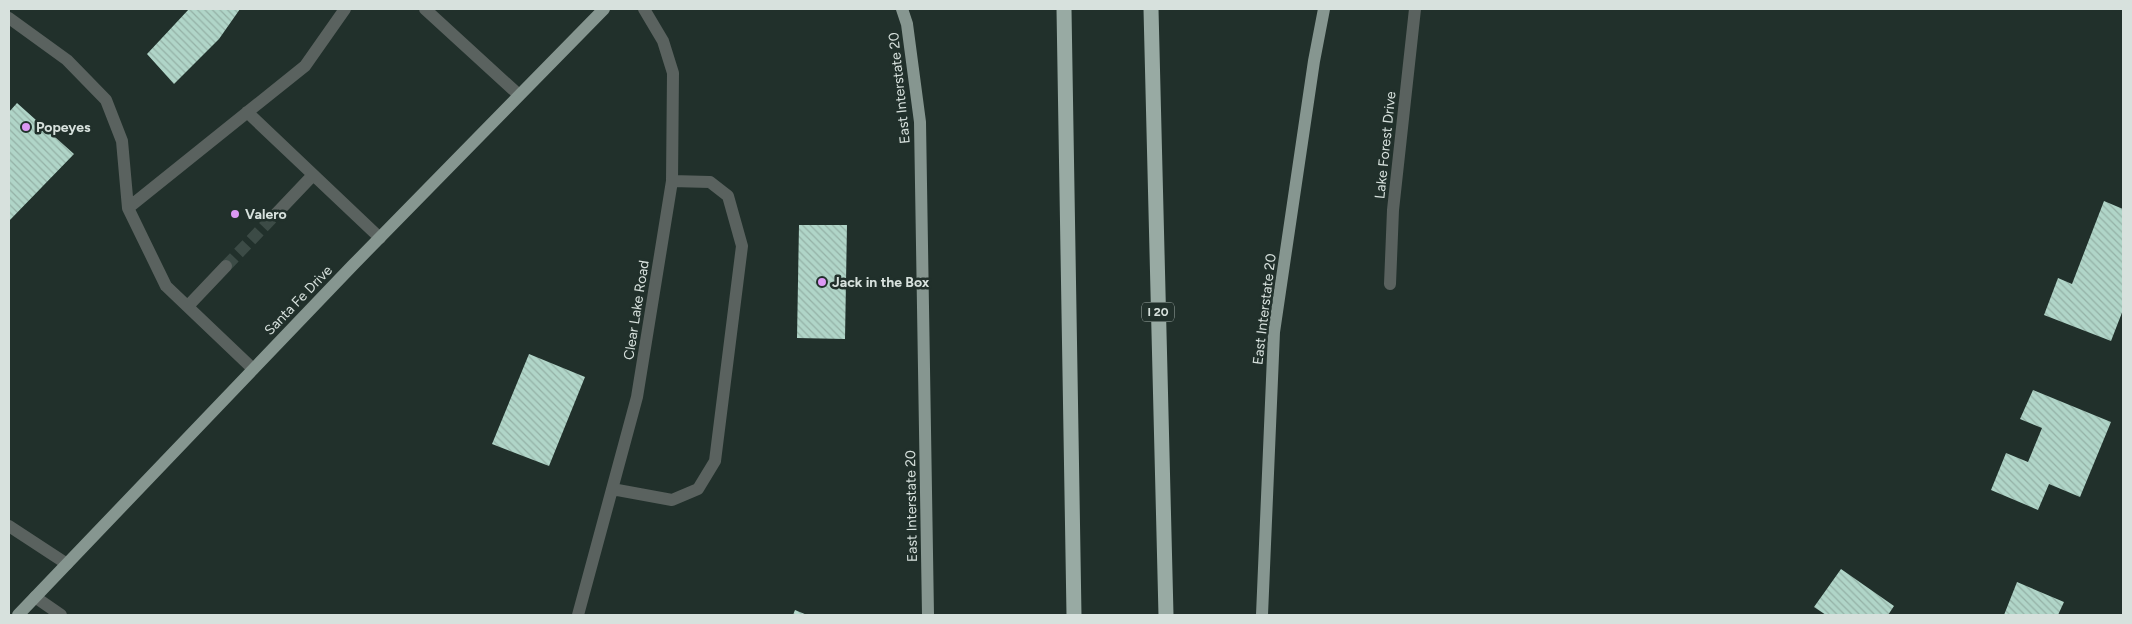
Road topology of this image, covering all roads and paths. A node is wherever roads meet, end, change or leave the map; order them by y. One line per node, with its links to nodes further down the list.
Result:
1 (345, 9): 14 (street)
2 (424, 9): 13 (street)
3 (604, 9): 13 (main road, Santa Fe Drive)
4 (644, 9): 16 (street, Clear Lake Road)
5 (902, 9): 12 (main road, East Interstate 20)
6 (906, 9): 12 (main road)
7 (1064, 9): 32 (highway)
8 (1151, 9): 33 (highway, I 20)
9 (1324, 9): 34 (main road, East Interstate 20)
10 (1415, 9): 21 (street, Lake Forest Drive)
11 (9, 18): 17 (street)
12 (907, 24): 31 (main road, East Interstate 20)
13 (519, 95): 19 (main road, Santa Fe Drive)
14 (247, 112): 15 (street); 17 (street)
15 (313, 175): 18 (street); 19 (street)
16 (672, 181): 24 (street, Clear Lake Road); 24 (street)
17 (128, 208): 22 (street)
18 (275, 215)
19 (380, 238): 23 (main road, Santa Fe Drive)
20 (226, 266): 22 (street)
21 (1390, 284)
22 (188, 306): 23 (street)
23 (253, 369): 26 (main road, Santa Fe Drive)
24 (612, 489): 30 (street, Clear Lake Road)
25 (9, 526): 26 (street)
26 (67, 564): 27 (main road, Santa Fe Drive)
27 (35, 597): 28 (main road, Santa Fe Drive); 29 (street)
28 (18, 615)
29 (62, 615)
30 (578, 615)
31 (928, 615)
32 (1074, 615)
33 (1166, 615)
34 (1262, 615)

